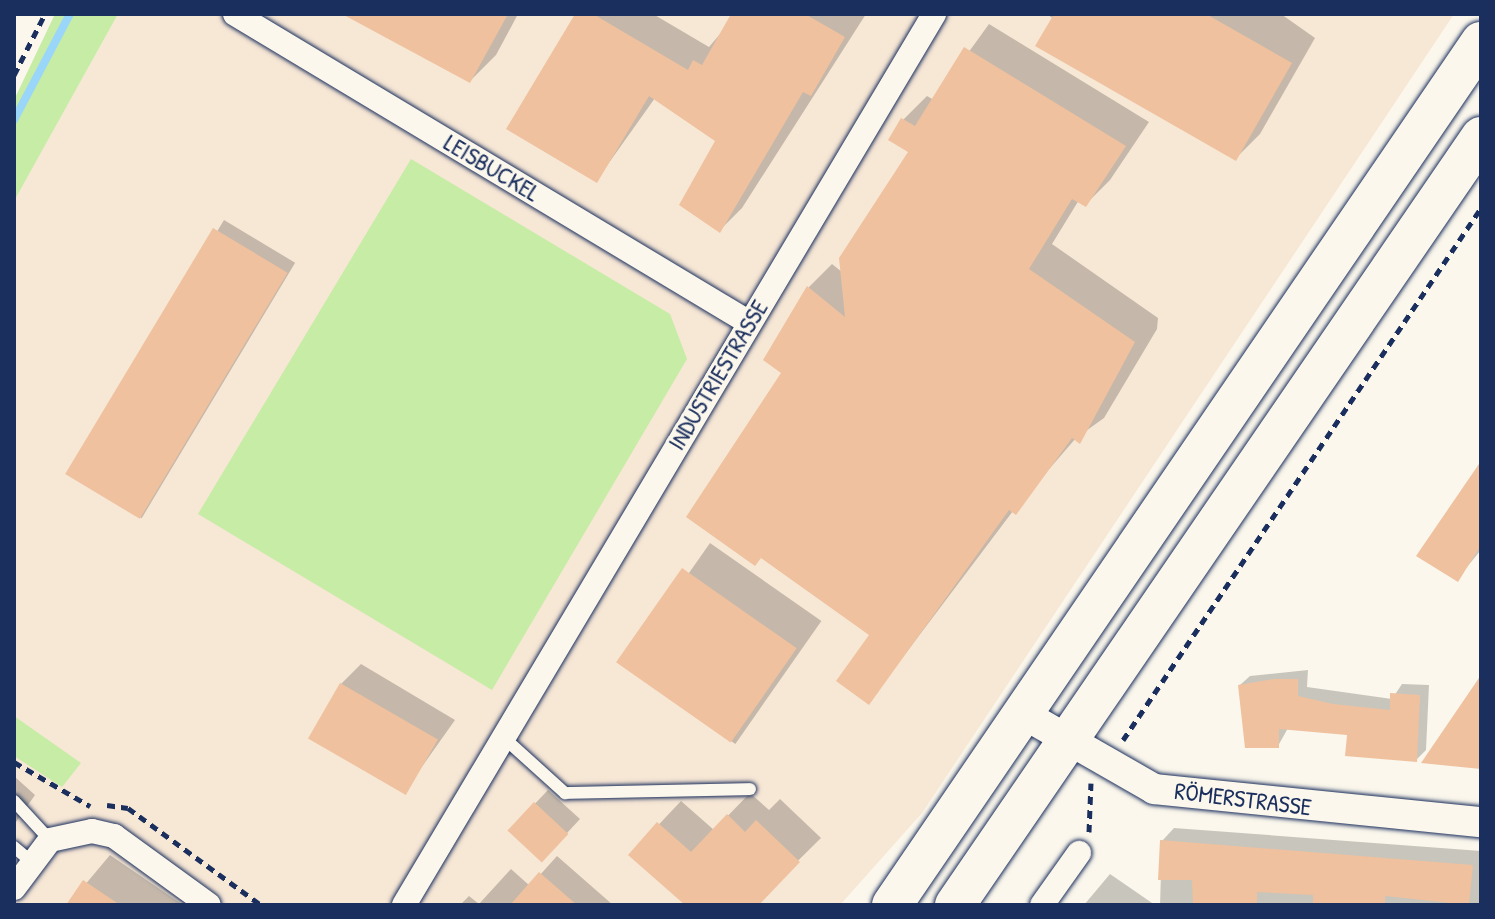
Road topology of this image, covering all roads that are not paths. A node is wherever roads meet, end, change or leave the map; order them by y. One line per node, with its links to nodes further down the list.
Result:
1 (235, 14): 5 (street, LEISBUCKEL)
2 (934, 14): 5 (street, INDUSTRIESTRASSE)
3 (1481, 42): 6 (main road)
4 (1481, 137): 8 (main road)
5 (748, 322): 7 (street, INDUSTRIESTRASSE)
6 (1025, 715): 8 (street, RÖMERSTRASSE); 18 (main road)
7 (503, 737): 9 (lane); 17 (street, INDUSTRIESTRASSE)
8 (1072, 739): 11 (street, RÖMERSTRASSE); 19 (main road)
9 (750, 789)
10 (14, 801): 12 (lane)
11 (1481, 822)
12 (50, 840): 14 (street); 16 (street)
13 (1079, 853): 20 (street)
14 (23, 854): 15 (street)
15 (14, 888)
16 (209, 905)
17 (404, 905)
18 (892, 905)
19 (955, 905)
20 (1042, 905)

